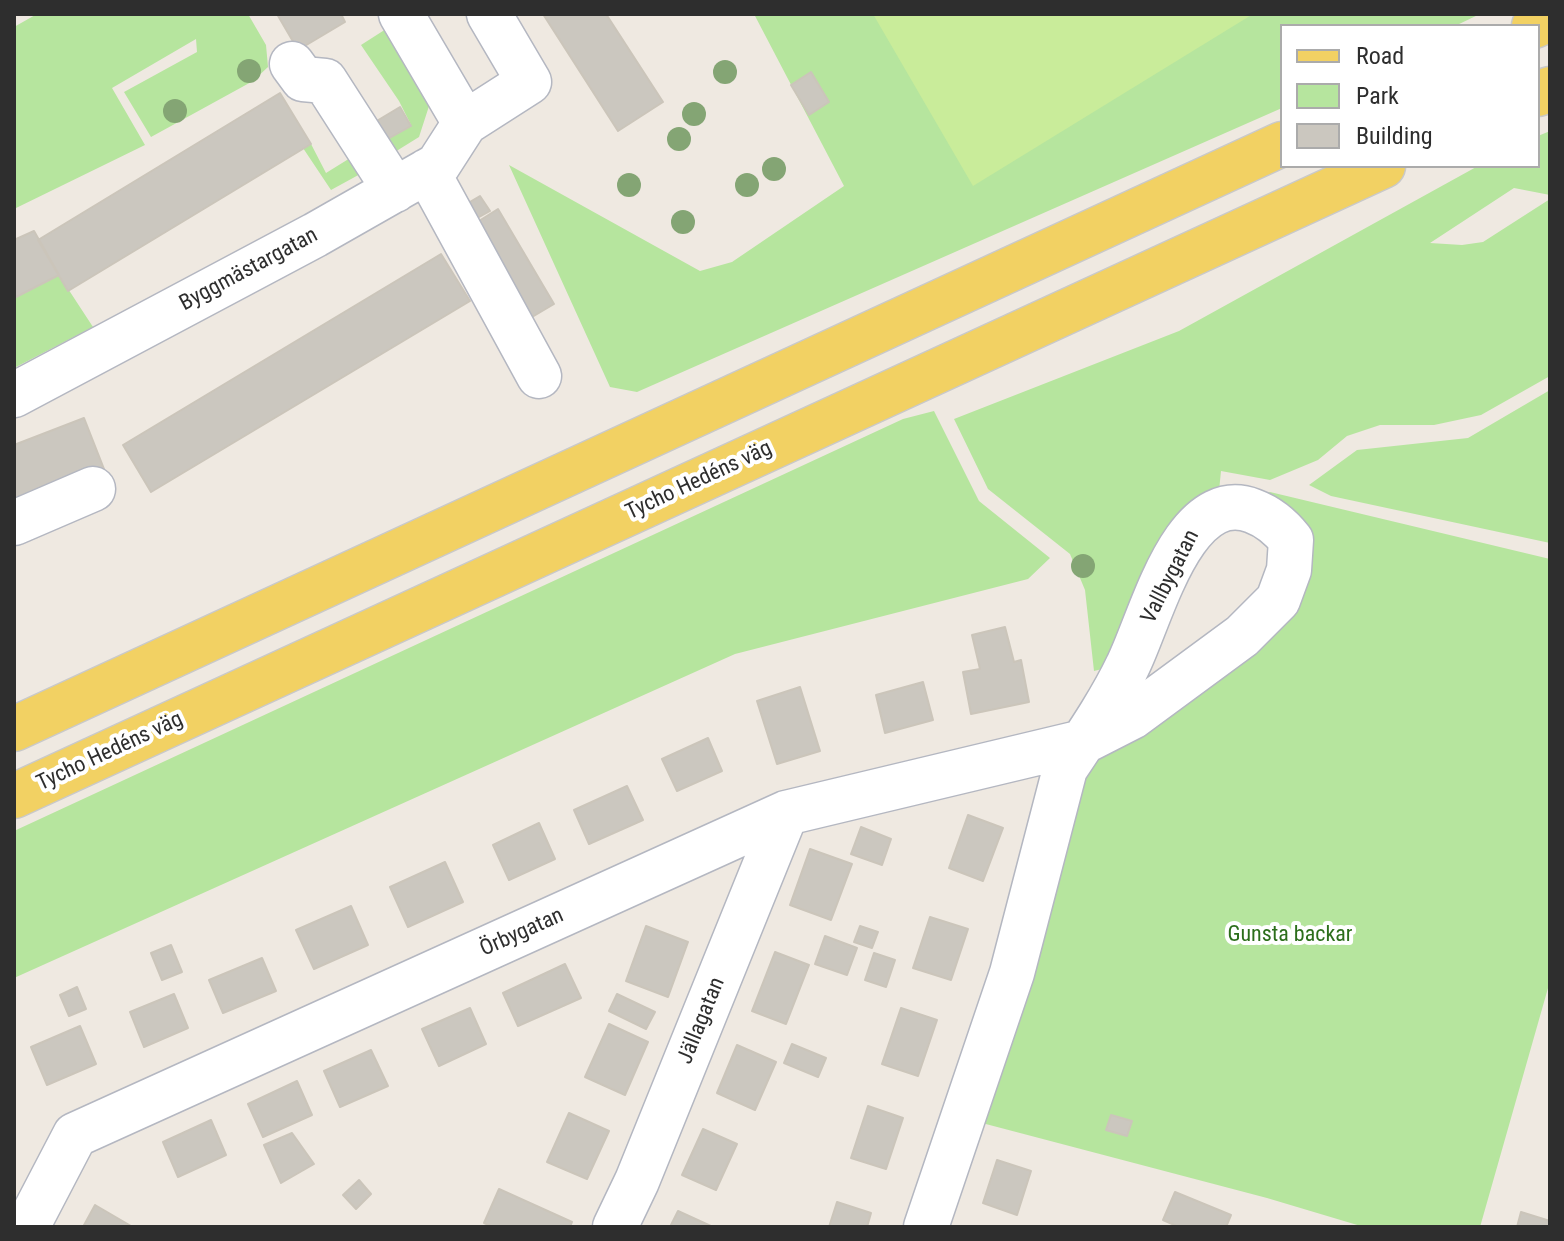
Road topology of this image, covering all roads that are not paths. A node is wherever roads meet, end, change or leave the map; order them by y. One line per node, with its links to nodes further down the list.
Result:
1 (401, 14): 4 (street)
2 (489, 14): 4 (street)
3 (292, 64): 7 (street)
4 (465, 123): 7 (street, Byggmästargatan)
5 (1280, 145): 12 (main road)
6 (1379, 168): 14 (main road, Tycho Hedéns väg)
7 (411, 180): 8 (street); 9 (street, Byggmästargatan)
8 (539, 376)
9 (14, 395)
10 (93, 489): 11 (street)
11 (14, 523)
12 (14, 729)
13 (1083, 742): 13 (street, Vallbygatan); 15 (street, Örbygatan); 18 (street, Vallbygatan)
14 (14, 796)
15 (786, 813): 16 (street, Örbygatan); 17 (street, Jällagatan)
16 (27, 1227)
17 (615, 1227)
18 (926, 1227)

